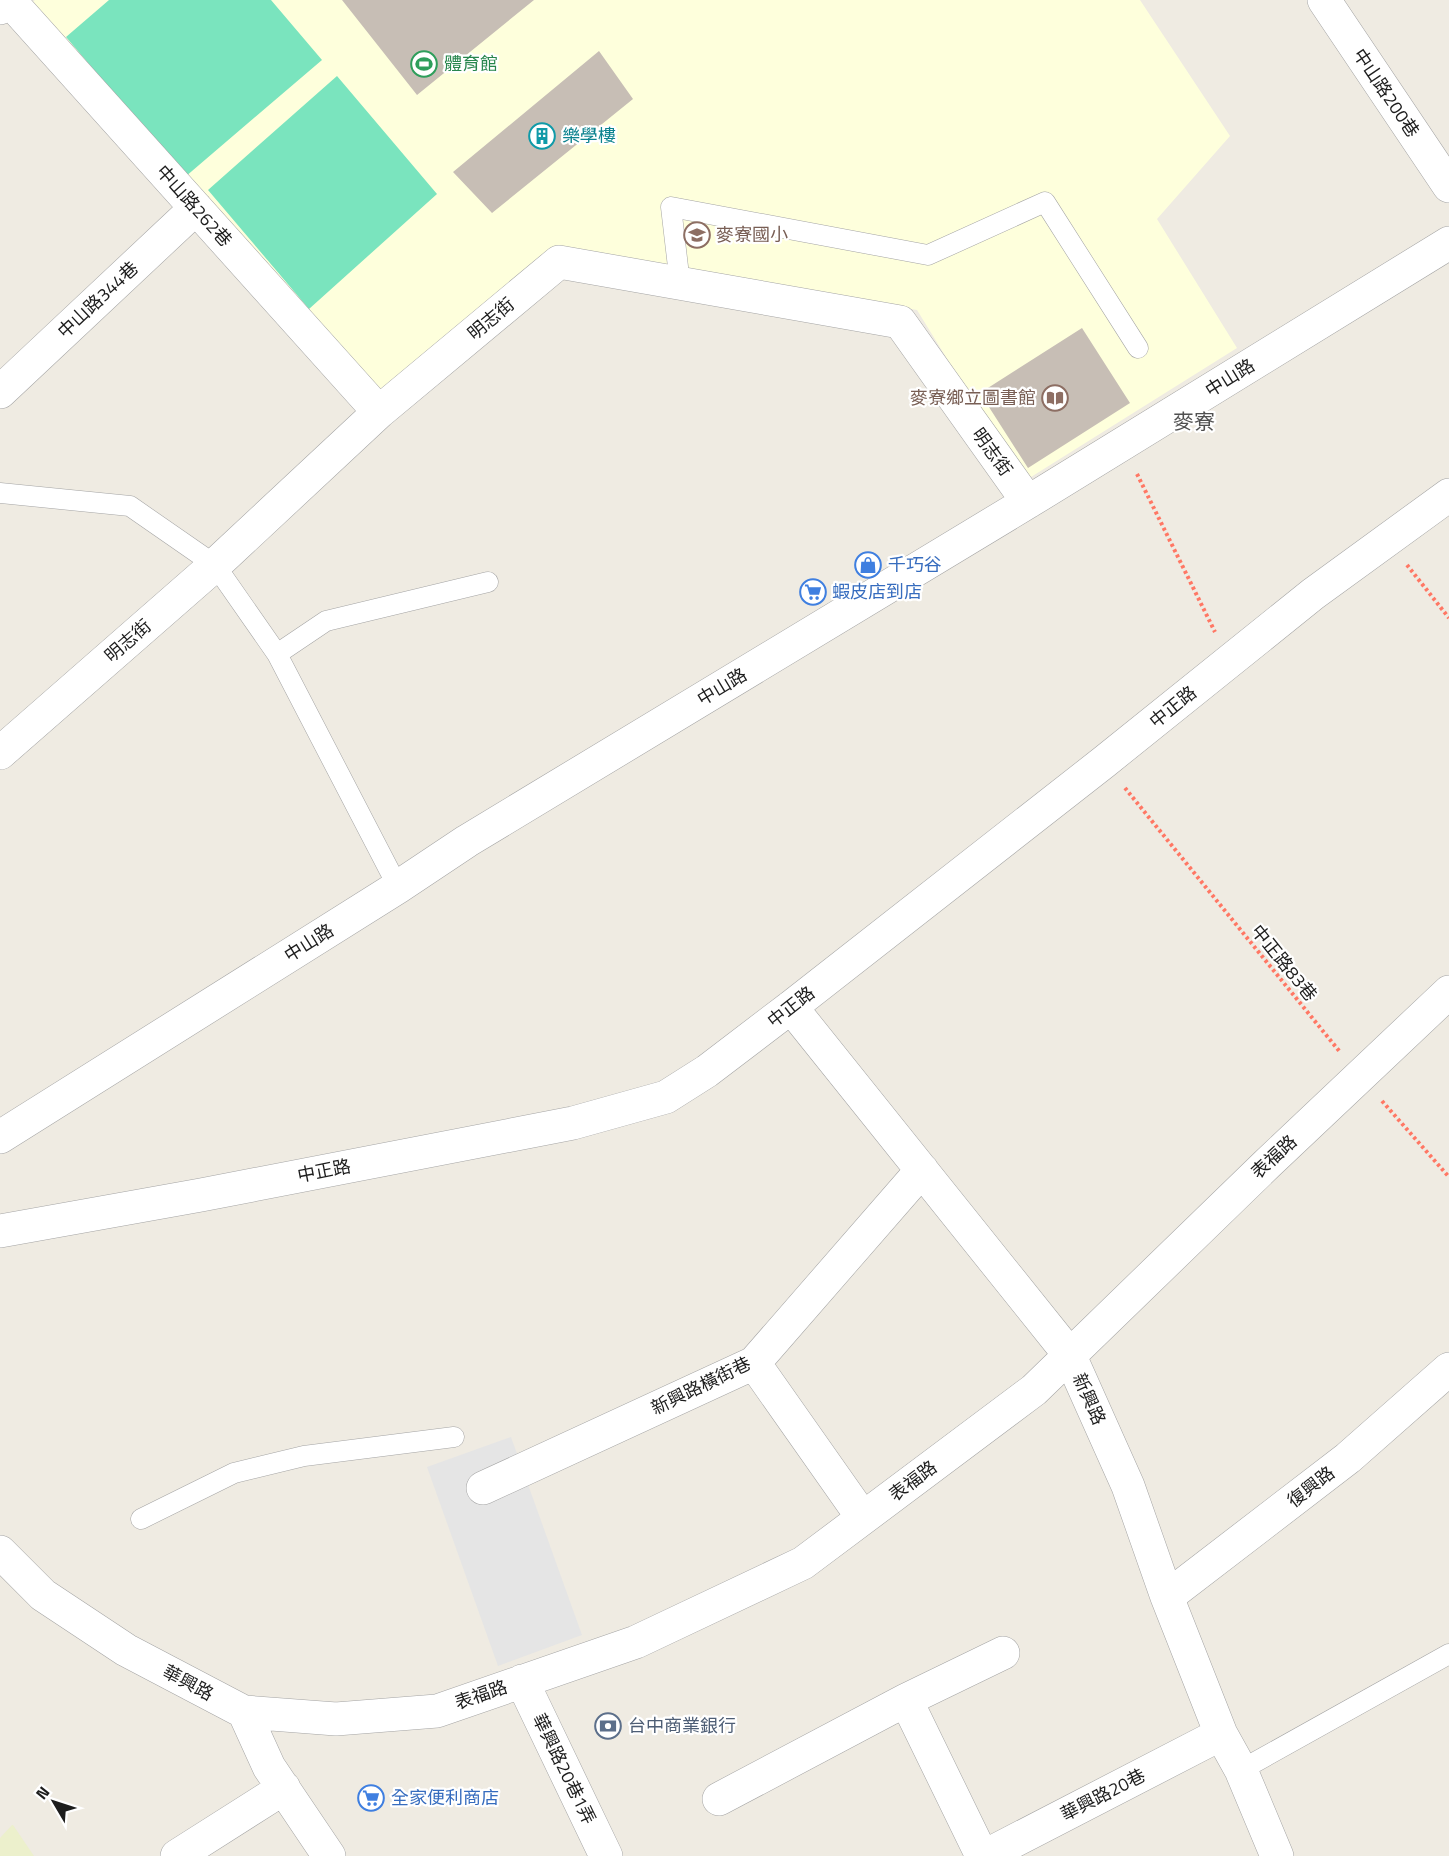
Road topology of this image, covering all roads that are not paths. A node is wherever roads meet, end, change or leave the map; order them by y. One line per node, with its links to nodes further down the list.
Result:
1 (9, 0): 3 (street); 5 (street, 中山路262巷)
2 (1324, 0): 4 (street, 中山路200巷)
3 (0, 8)
4 (1449, 186)
5 (196, 208): 9 (street, 中山路344巷); 10 (street, 中山路262巷)
6 (1449, 243): 13 (street, 中山路)
7 (681, 284): 8 (lane); 10 (street, 明志街); 13 (street, 明志街)
8 (1138, 348)
9 (0, 392)
10 (379, 412): 14 (street, 明志街)
11 (0, 493): 14 (lane)
12 (1449, 495): 20 (street, 中正路)
13 (1028, 502): 18 (street, 中山路)
14 (215, 565): 16 (lane); 17 (street, 明志街)
15 (488, 582): 16 (lane)
16 (278, 654): 18 (lane)
17 (0, 753)
18 (398, 886): 21 (street, 中山路)
19 (1449, 992): 24 (street, 表福路)
20 (790, 1007): 22 (street, 新興路); 23 (street, 中正路)
21 (0, 1137)
22 (922, 1170): 24 (street, 新興路); 25 (street, 新興路橫街巷)
23 (0, 1231)
24 (1069, 1354): 29 (street, 表福路); 32 (street, 新興路)
25 (754, 1363): 28 (street, 新興路橫街巷); 29 (street)
26 (1449, 1369): 32 (street, 復興路)
27 (454, 1437): 30 (lane)
28 (483, 1488)
29 (862, 1518): 35 (street, 表福路)
30 (141, 1519)
31 (0, 1552): 37 (street, 華興路)
32 (1167, 1597): 38 (street, 新興路)
33 (1003, 1653): 36 (street)
34 (1449, 1654): 39 (lane)
35 (522, 1681): 37 (street, 表福路); 44 (street, 華興路20巷1弄)
36 (906, 1700): 41 (street); 45 (street, 華興路20巷)
37 (244, 1712): 40 (street)
38 (1221, 1734): 39 (street, 新興路); 45 (street, 華興路20巷)
39 (1241, 1770): 46 (street, 新興路)
40 (284, 1788): 42 (street); 43 (street)
41 (719, 1799)
42 (177, 1856)
43 (328, 1856)
44 (606, 1856)
45 (984, 1856)
46 (1277, 1856)

